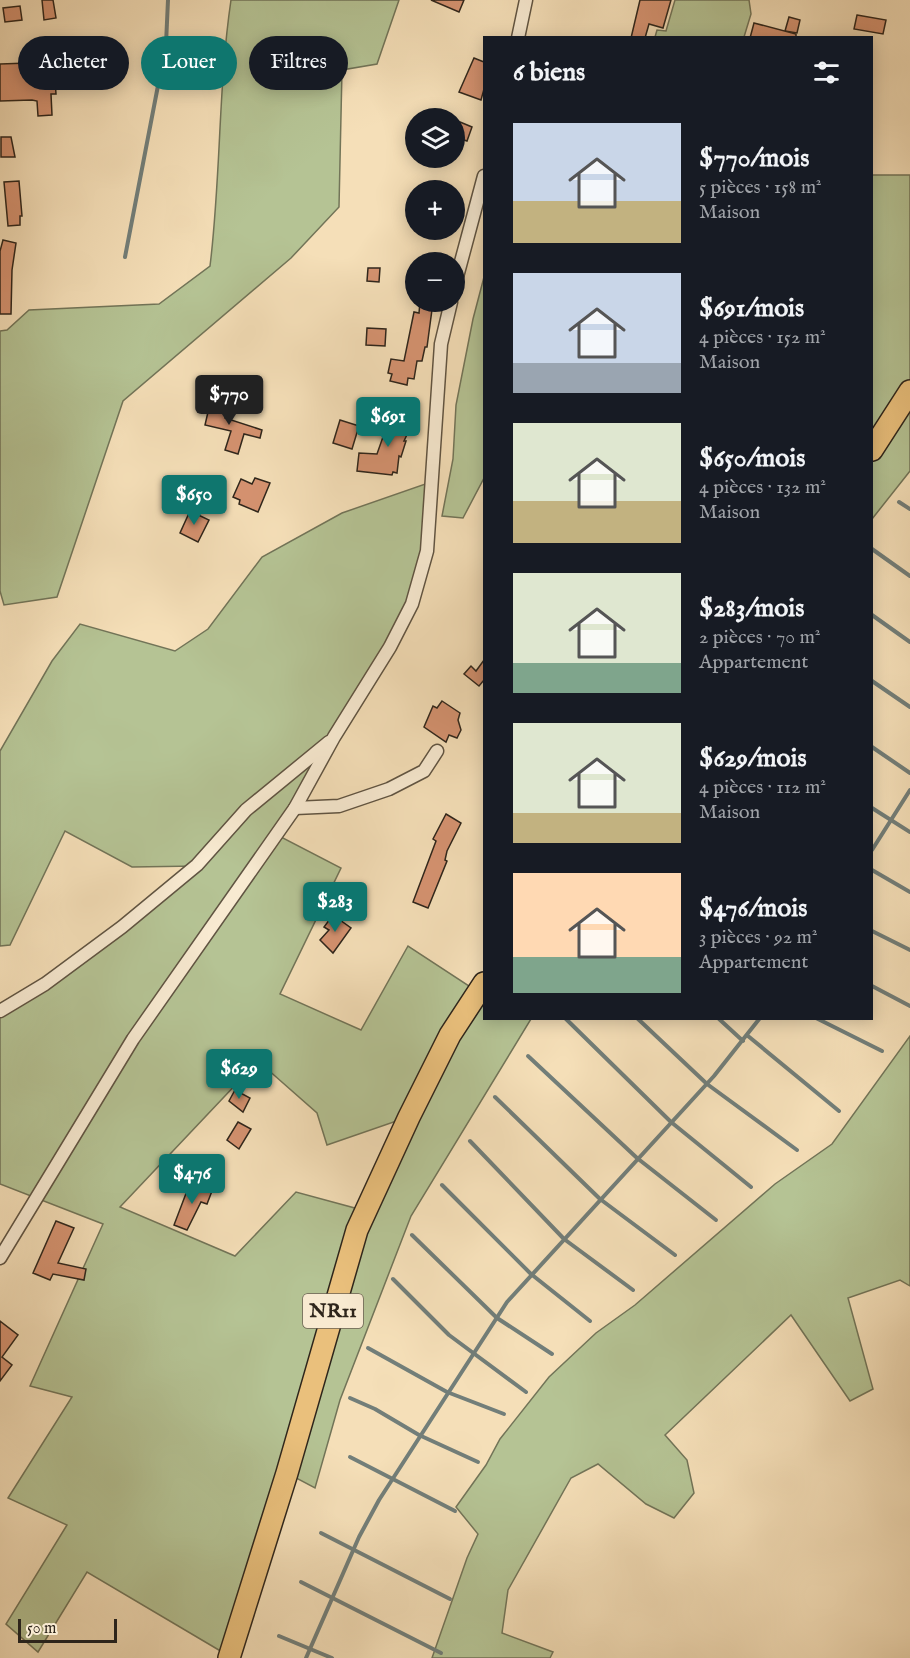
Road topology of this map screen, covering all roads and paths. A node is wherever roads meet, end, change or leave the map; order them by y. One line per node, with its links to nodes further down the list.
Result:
1 (526, 0): 2 (street)
2 (518, 36)
3 (483, 181): 4 (street)
4 (464, 252)
5 (449, 312): 8 (street)
6 (910, 391): 7 (highway)
7 (873, 448)
8 (334, 737): 10 (street); 12 (street)
9 (437, 752): 10 (street)
10 (295, 808): 13 (street)
11 (483, 985): 14 (highway, NR11)
12 (0, 1011)
13 (0, 1258)
14 (229, 1658)

